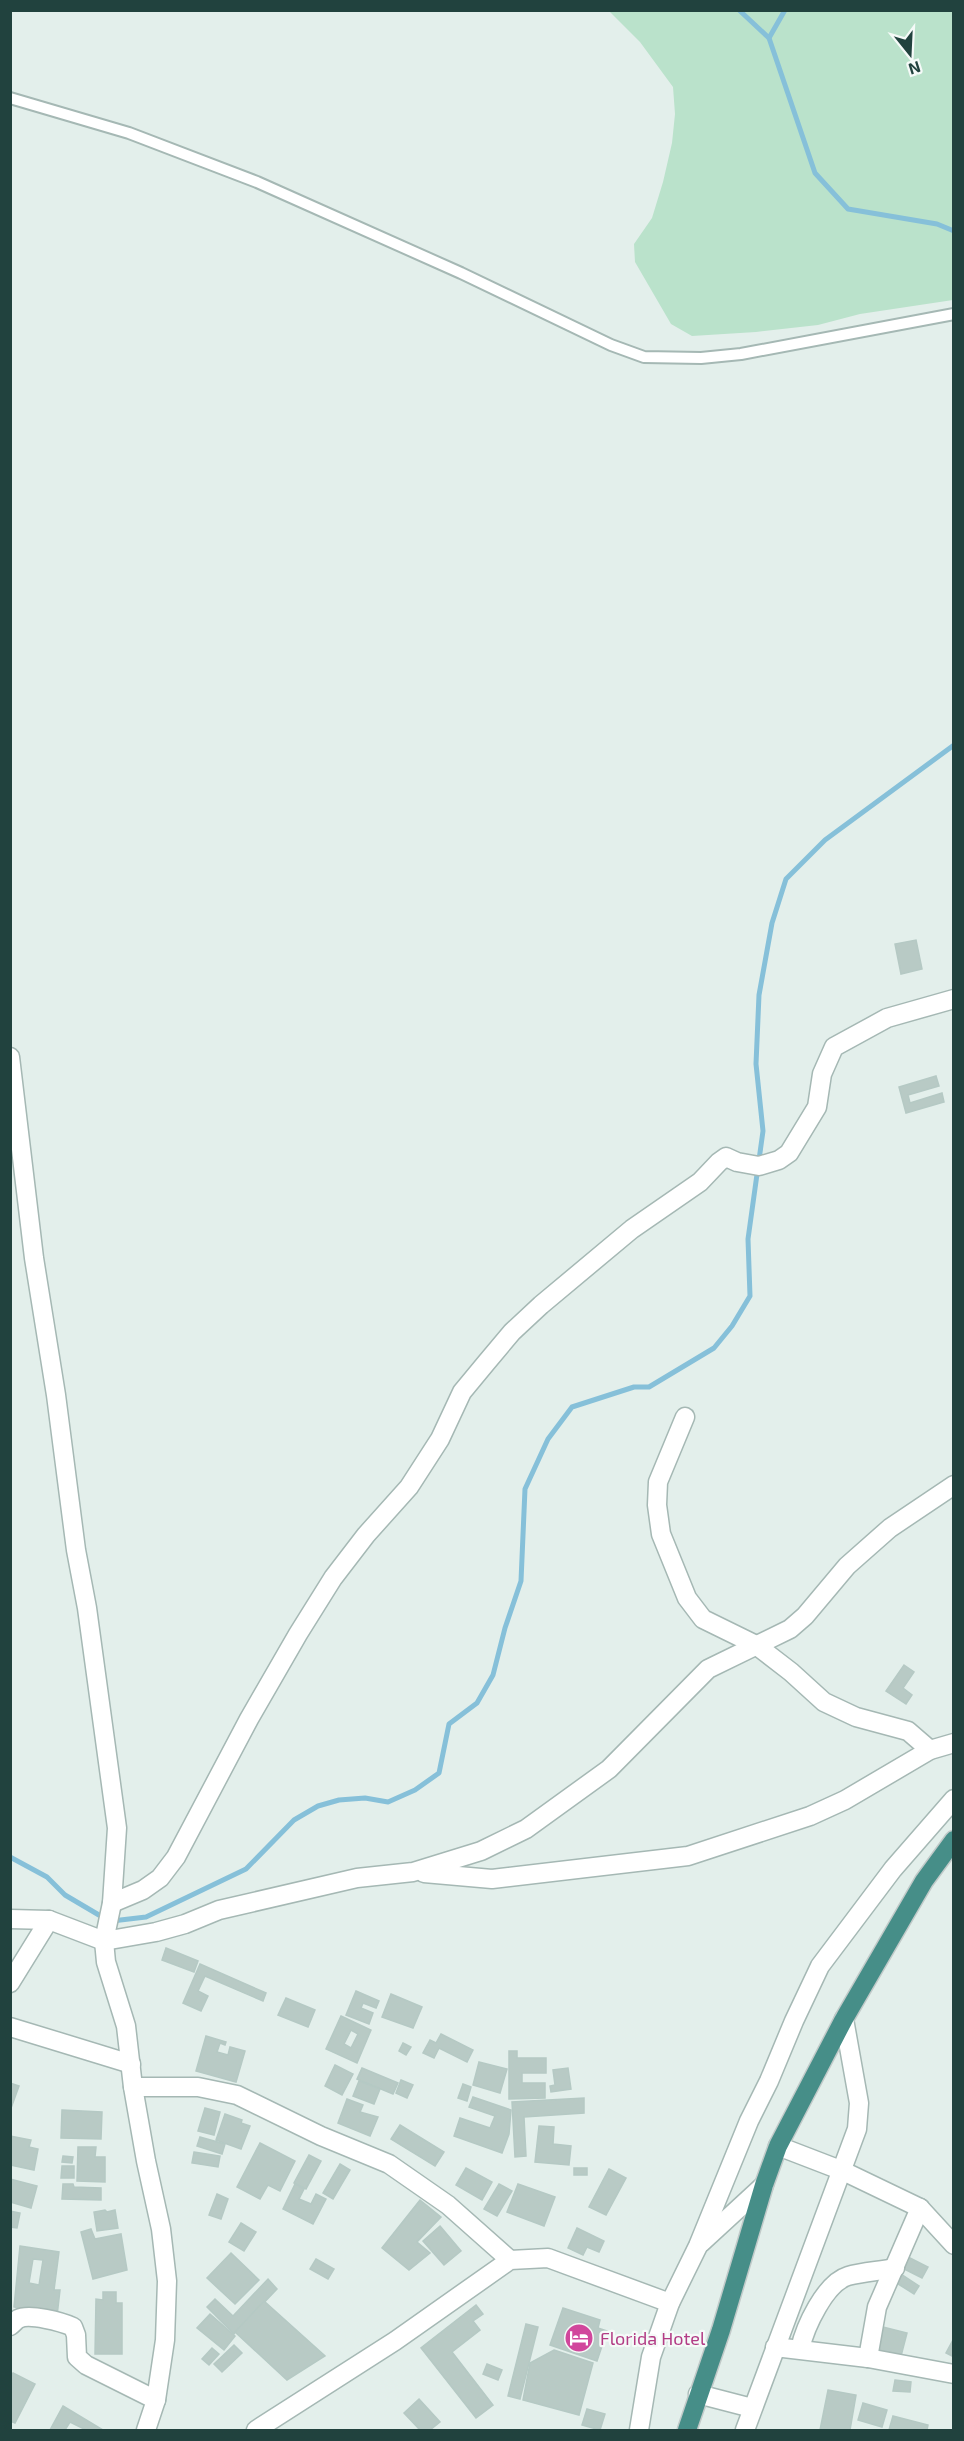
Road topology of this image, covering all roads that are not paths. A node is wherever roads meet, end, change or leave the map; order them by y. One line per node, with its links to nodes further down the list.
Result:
1 (10, 98): 2 (lane)
2 (954, 314)
3 (954, 999): 13 (street)
4 (10, 1057): 13 (street)
5 (685, 1417): 7 (street)
6 (954, 1485): 7 (street)
7 (756, 1645): 9 (street); 12 (street)
8 (954, 1743): 9 (street)
9 (930, 1750): 12 (street)
10 (954, 1799): 27 (street)
11 (954, 1840): 18 (highway)
12 (413, 1872): 16 (street)
13 (112, 1903): 16 (street)
14 (10, 1918): 15 (street)
15 (49, 1920): 16 (street); 17 (street)
16 (104, 1941): 20 (street)
17 (10, 1983)
18 (844, 2019): 22 (highway); 23 (street)
19 (10, 2027): 20 (street)
20 (131, 2064): 21 (street)
21 (133, 2087): 28 (street); 37 (street)
22 (778, 2146): 23 (street); 24 (highway)
23 (843, 2171): 25 (street); 32 (street)
24 (764, 2185): 27 (street); 36 (highway)
25 (920, 2208): 26 (street); 29 (street)
26 (954, 2245)
27 (698, 2246): 30 (street)
28 (510, 2260): 30 (street); 40 (street)
29 (895, 2268): 33 (street); 34 (street)
30 (670, 2303): 41 (street)
31 (10, 2326): 37 (street)
32 (775, 2347): 33 (street); 38 (street)
33 (800, 2349): 34 (street)
34 (867, 2358): 35 (street)
35 (954, 2374)
36 (698, 2394): 38 (street); 42 (highway)
37 (156, 2400): 39 (street)
38 (752, 2409): 43 (street)
39 (146, 2430)
40 (256, 2430)
41 (639, 2430)
42 (687, 2430)
43 (745, 2430)

